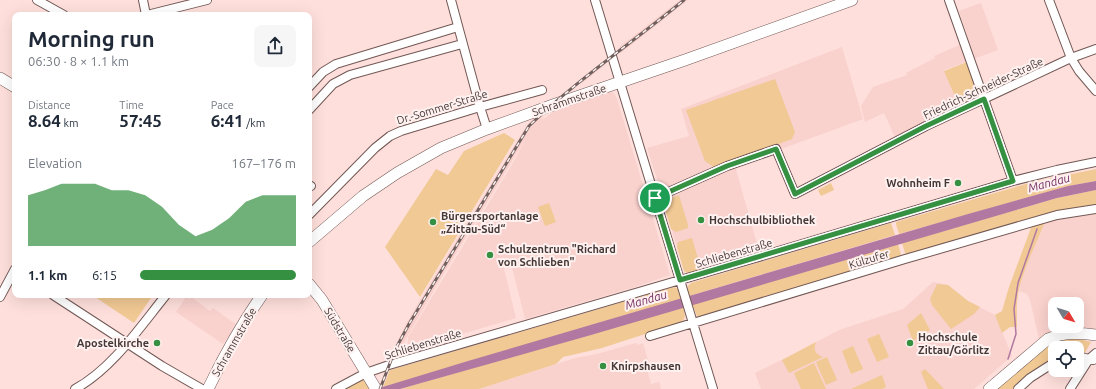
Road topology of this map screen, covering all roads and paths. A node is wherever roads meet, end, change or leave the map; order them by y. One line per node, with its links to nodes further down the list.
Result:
1 (37, 0): 9 (street)
2 (143, 0): 10 (street)
3 (207, 0): 11 (street)
4 (451, 0): 12 (street)
5 (595, 0): 17 (street)
6 (852, 0): 17 (main road, Schrammstraße)
7 (949, 0): 22 (street)
8 (1049, 0): 15 (street)
9 (59, 12)
10 (145, 12)
11 (158, 12)
12 (458, 28): 13 (street); 18 (street)
13 (462, 44): 23 (street); 24 (street)
14 (1096, 49): 15 (street, Friedrich-Schneider-Straße)
15 (1071, 58): 21 (street); 22 (street, Friedrich-Schneider-Straße)
16 (0, 78): 19 (main road)
17 (619, 82): 25 (main road, Schrammstraße); 28 (street)
18 (312, 84)
19 (12, 85)
20 (542, 90): 24 (street, Dr.-Sommer-Straße)
21 (1096, 91)
22 (984, 99): 27 (street); 28 (street, Friedrich-Schneider-Straße)
23 (312, 107)
24 (480, 107): 25 (street); 30 (street, Dr.-Sommer-Straße)
25 (487, 129): 31 (main road, Schrammstraße)
26 (1096, 162): 27 (street, Schliebenstraße)
27 (1013, 181): 33 (street, Schliebenstraße)
28 (655, 198): 33 (street)
29 (1096, 209): 39 (street, Külzufer)
30 (312, 212)
31 (312, 239)
32 (12, 275): 35 (street)
33 (681, 284): 39 (street); 46 (street, Schliebenstraße)
34 (312, 288): 46 (main road, Südstraße)
35 (0, 297)
36 (57, 298): 42 (street)
37 (164, 298): 42 (street)
38 (260, 298): 49 (main road, Schrammstraße)
39 (693, 323): 41 (street, Külzufer); 52 (street)
40 (1096, 335): 53 (main road)
41 (650, 336)
42 (126, 343): 47 (street); 48 (street)
43 (1096, 348): 44 (street)
44 (1093, 357): 55 (street)
45 (1048, 366): 54 (street)
46 (368, 376): 50 (street, Schliebenstraße); 51 (main road, Südstraße)
47 (75, 389)
48 (202, 389)
49 (208, 389)
50 (336, 389)
51 (376, 389)
52 (714, 389)
53 (989, 389)
54 (1018, 389)
55 (1070, 389)

